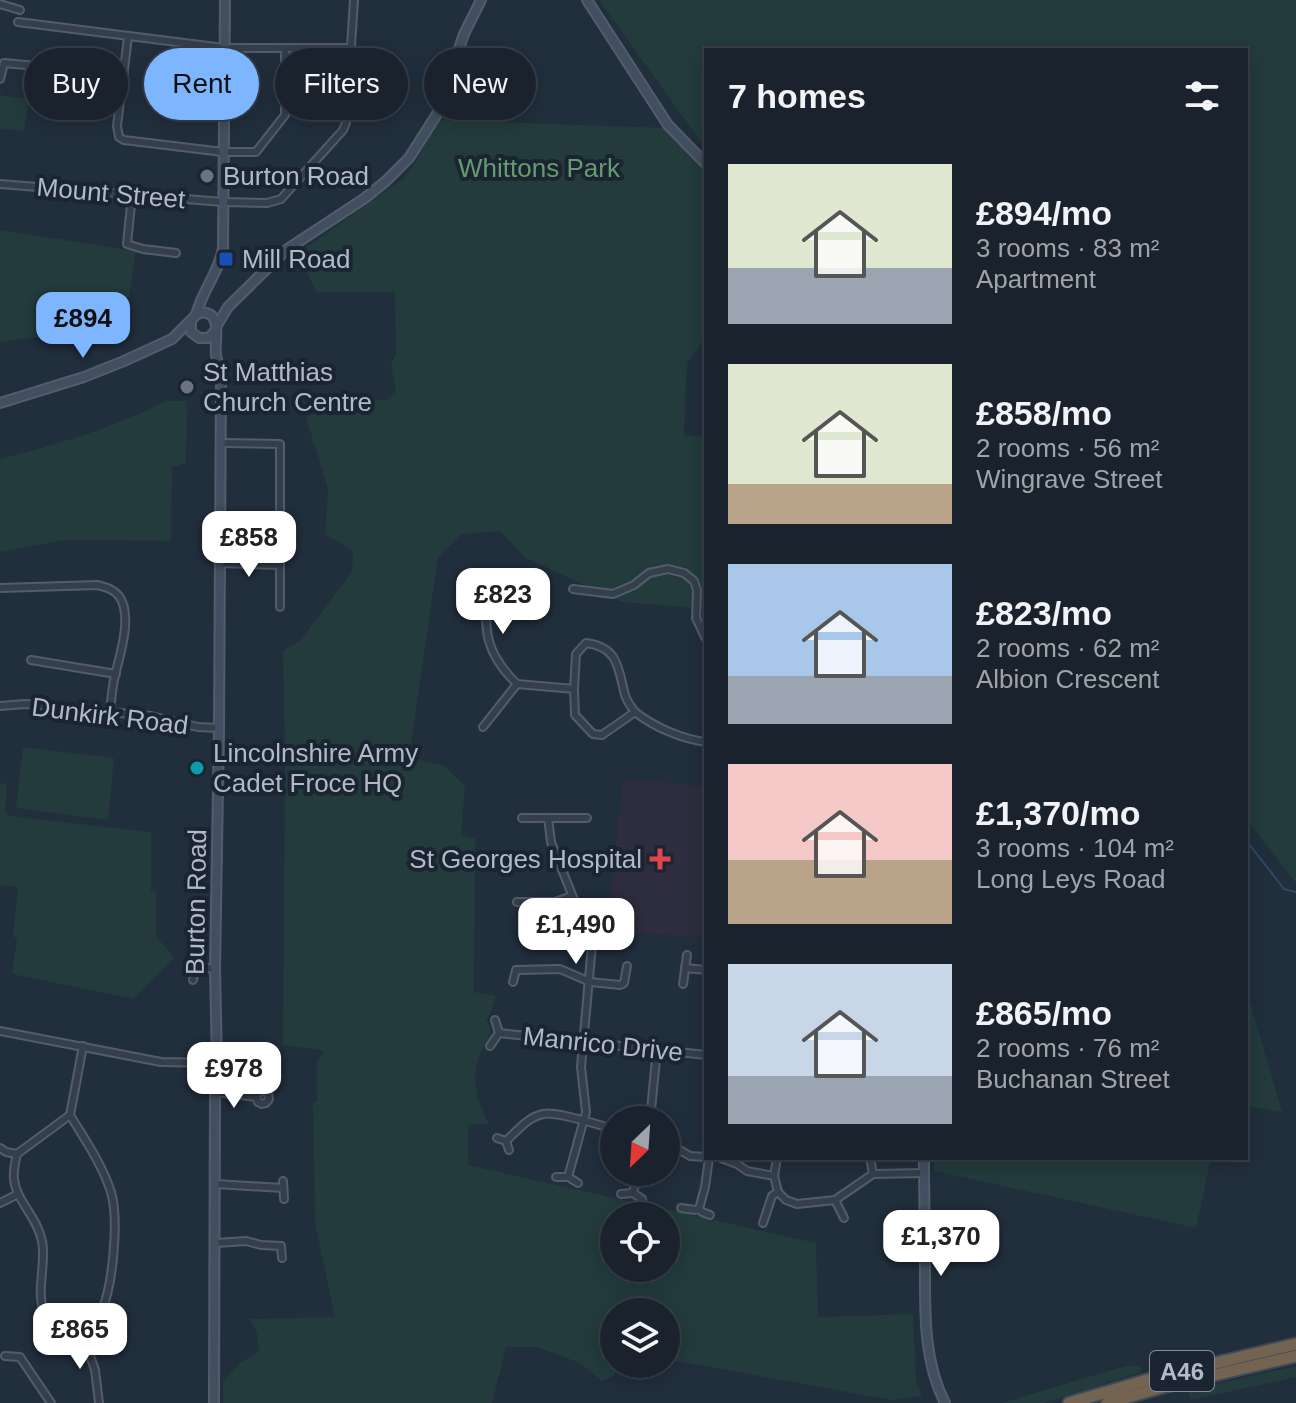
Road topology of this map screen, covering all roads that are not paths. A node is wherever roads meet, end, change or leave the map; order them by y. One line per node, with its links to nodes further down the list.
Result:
1 (225, 0): 10 (main road)
2 (354, 0): 11 (street)
3 (481, 0): 25 (main road)
4 (587, 0): 19 (main road)
5 (0, 4): 6 (street)
6 (20, 10)
7 (18, 22): 8 (street)
8 (128, 37): 9 (street); 10 (street)
9 (127, 48)
10 (224, 48)
11 (352, 48)
12 (24, 65): 13 (street)
13 (0, 79)
14 (118, 120): 18 (street)
15 (224, 120): 18 (main road)
16 (281, 120): 18 (street)
17 (346, 120): 22 (street)
18 (223, 152): 22 (main road)
19 (704, 162)
20 (0, 184): 21 (street, Mount Street)
21 (132, 195): 22 (street, Mount Street); 23 (street)
22 (223, 202): 24 (main road)
23 (176, 253)
24 (204, 293): 26 (main road); 27 (main road)
25 (228, 307): 26 (main road); 28 (main road)
26 (207, 314): 27 (main road); 28 (main road)
27 (193, 318): 29 (main road); 30 (main road)
28 (215, 329): 29 (main road); 31 (main road, Burton Road)
29 (198, 338): 30 (main road); 31 (main road)
30 (172, 339): 32 (main road)
31 (216, 354): 33 (main road, Burton Road)
32 (0, 403)
33 (221, 443): 34 (main road, Burton Road); 35 (street)
34 (220, 563): 35 (street); 49 (main road, Burton Road)
35 (280, 565): 39 (street)
36 (0, 588): 42 (street)
37 (487, 589): 43 (street)
38 (573, 589): 40 (street)
39 (280, 607)
40 (704, 635)
41 (31, 660): 42 (street)
42 (116, 674): 47 (street)
43 (517, 684): 44 (street); 48 (street)
44 (574, 689): 46 (street); 46 (street)
45 (0, 706): 47 (street, Dunkirk Road)
46 (635, 712): 50 (street)
47 (110, 713): 49 (street, Dunkirk Road)
48 (483, 727)
49 (219, 728): 61 (main road, Burton Road)
50 (704, 742)
51 (522, 818): 52 (street)
52 (548, 818): 53 (street); 54 (street)
53 (587, 818)
54 (572, 896): 55 (street); 65 (street)
55 (517, 902)
56 (194, 916): 59 (street)
57 (687, 955): 60 (street)
58 (627, 966): 65 (street)
59 (196, 967): 61 (street); 63 (street)
60 (685, 968): 62 (street); 66 (street)
61 (215, 969): 75 (main road, Burton Road)
62 (704, 970)
63 (193, 980)
64 (513, 982): 65 (street)
65 (590, 982): 70 (street)
66 (683, 984)
67 (495, 1020): 69 (street, Manrico Drive)
68 (0, 1031): 71 (street)
69 (499, 1033): 70 (street, Manrico Drive); 72 (street, Manrico Drive)
70 (584, 1041): 73 (street, Manrico Drive); 80 (street)
71 (83, 1046): 75 (street); 79 (street)
72 (490, 1046)
73 (657, 1049): 74 (street, Manrico Drive); 78 (street)
74 (704, 1055)
75 (217, 1063): 76 (main road, Burton Road)
76 (215, 1092): 77 (street); 100 (main road, Burton Road)
77 (256, 1097)
78 (651, 1106)
79 (70, 1115): 87 (street); 117 (street)
80 (584, 1122): 81 (street); 83 (street); 98 (street)
81 (600, 1126)
82 (497, 1138): 83 (street)
83 (506, 1141): 85 (street)
84 (0, 1148): 87 (street)
85 (509, 1150)
86 (680, 1150): 88 (street)
87 (17, 1154): 104 (street)
88 (704, 1158)
89 (708, 1160): 111 (street)
90 (726, 1160): 96 (street)
91 (777, 1160): 96 (street)
92 (870, 1160): 95 (street)
93 (924, 1160): 94 (main road)
94 (924, 1173): 95 (street); 124 (main road)
95 (873, 1174): 108 (street)
96 (774, 1176): 102 (street)
97 (556, 1177): 98 (street)
98 (568, 1177): 99 (street)
99 (578, 1183)
100 (216, 1184): 106 (street); 115 (main road, Burton Road)
101 (635, 1186): 103 (street)
102 (778, 1192): 108 (street); 114 (street)
103 (633, 1193): 105 (street); 107 (street)
104 (18, 1194): 109 (street); 117 (street)
105 (621, 1194)
106 (284, 1199)
107 (642, 1199)
108 (835, 1200): 113 (street)
109 (0, 1203)
110 (681, 1208): 111 (street)
111 (699, 1209): 112 (street)
112 (710, 1215)
113 (844, 1218)
114 (763, 1223)
115 (216, 1243): 116 (street); 123 (main road, Burton Road)
116 (282, 1258)
117 (83, 1335): 122 (street)
118 (1296, 1344): 125 (highway, A46)
119 (5, 1356): 121 (street)
120 (1296, 1356): 126 (highway, A46)
121 (51, 1403)
122 (99, 1403)
123 (214, 1403)
124 (945, 1403)
125 (1069, 1403)
126 (1107, 1403)

